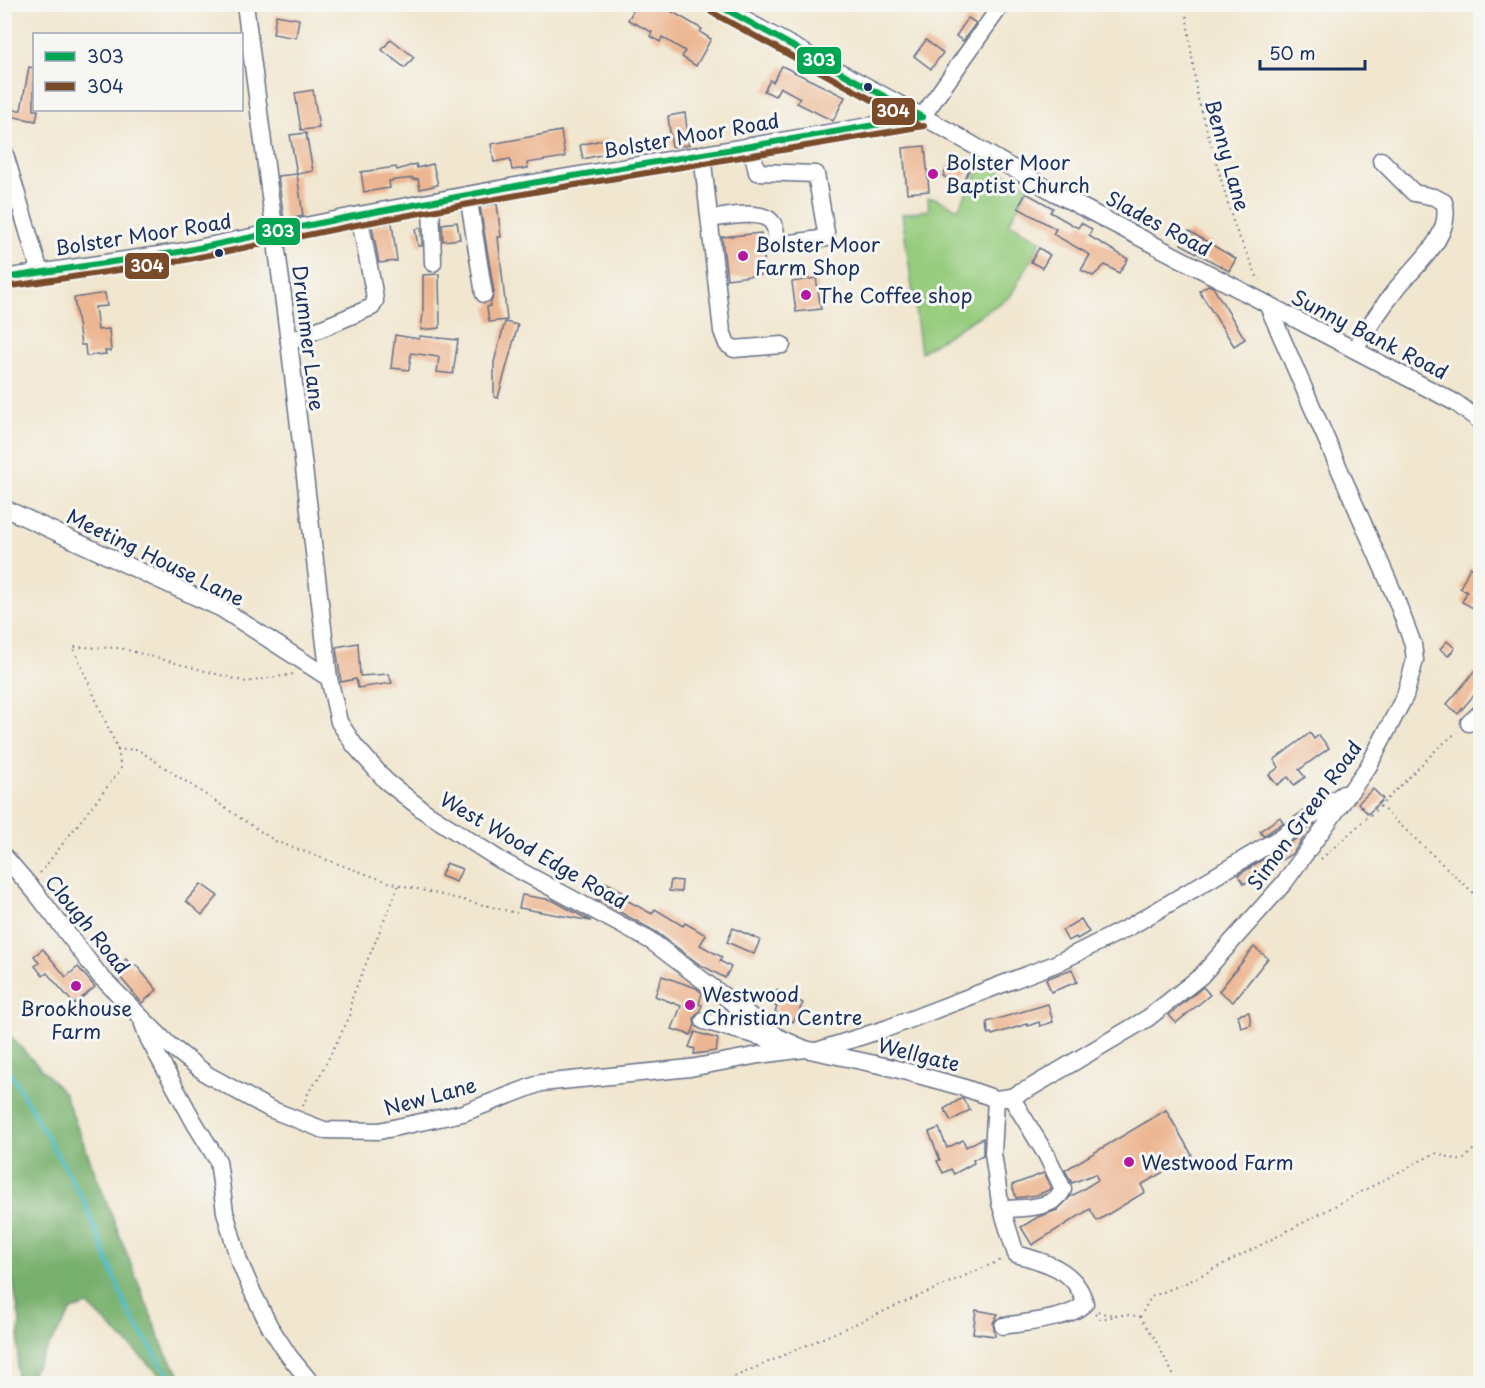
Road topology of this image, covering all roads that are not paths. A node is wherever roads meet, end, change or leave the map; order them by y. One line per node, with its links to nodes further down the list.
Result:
1 (245, 4): 13 (street, Drummer Lane)
2 (715, 4): 4 (street, Slades Road)
3 (1002, 4): 4 (street)
4 (922, 117): 5 (street, Bolster Moor Road); 18 (street, Slades Road)
5 (751, 145): 7 (street, Bolster Moor Road); 12 (street)
6 (4, 151): 15 (street, Bolster Moor Road)
7 (702, 154): 9 (street, Bolster Moor Road); 12 (street)
8 (1381, 160): 21 (street)
9 (468, 195): 10 (street, Bolster Moor Road); 17 (street)
10 (431, 202): 11 (street, Bolster Moor Road); 14 (street)
11 (359, 215): 13 (street, Bolster Moor Road); 19 (street)
12 (710, 219): 20 (street)
13 (274, 233): 15 (street, Bolster Moor Road); 19 (street, Drummer Lane)
14 (433, 263)
15 (40, 272): 16 (street, Bolster Moor Road)
16 (4, 278)
17 (484, 294)
18 (1269, 306): 21 (street, Sunny Bank Road); 25 (street, Simon Green Road)
19 (289, 342): 24 (street, Drummer Lane)
20 (782, 345)
21 (1355, 350): 22 (street, Sunny Bank Road)
22 (1480, 421)
23 (4, 508): 24 (street, Meeting House Lane)
24 (329, 678): 29 (street, West Wood Edge Road)
25 (1355, 785): 30 (street); 32 (street, Simon Green Road)
26 (4, 856): 27 (street, Clough Road)
27 (140, 1017): 31 (street, New Lane); 35 (street)
28 (704, 1022): 29 (street)
29 (778, 1037): 30 (street, West Wood Edge Road)
30 (810, 1050): 31 (street, Wellgate); 32 (street, Wellgate)
31 (759, 1055)
32 (1003, 1098): 33 (street); 33 (street)
33 (1002, 1209): 34 (street)
34 (1003, 1326)
35 (312, 1383)

